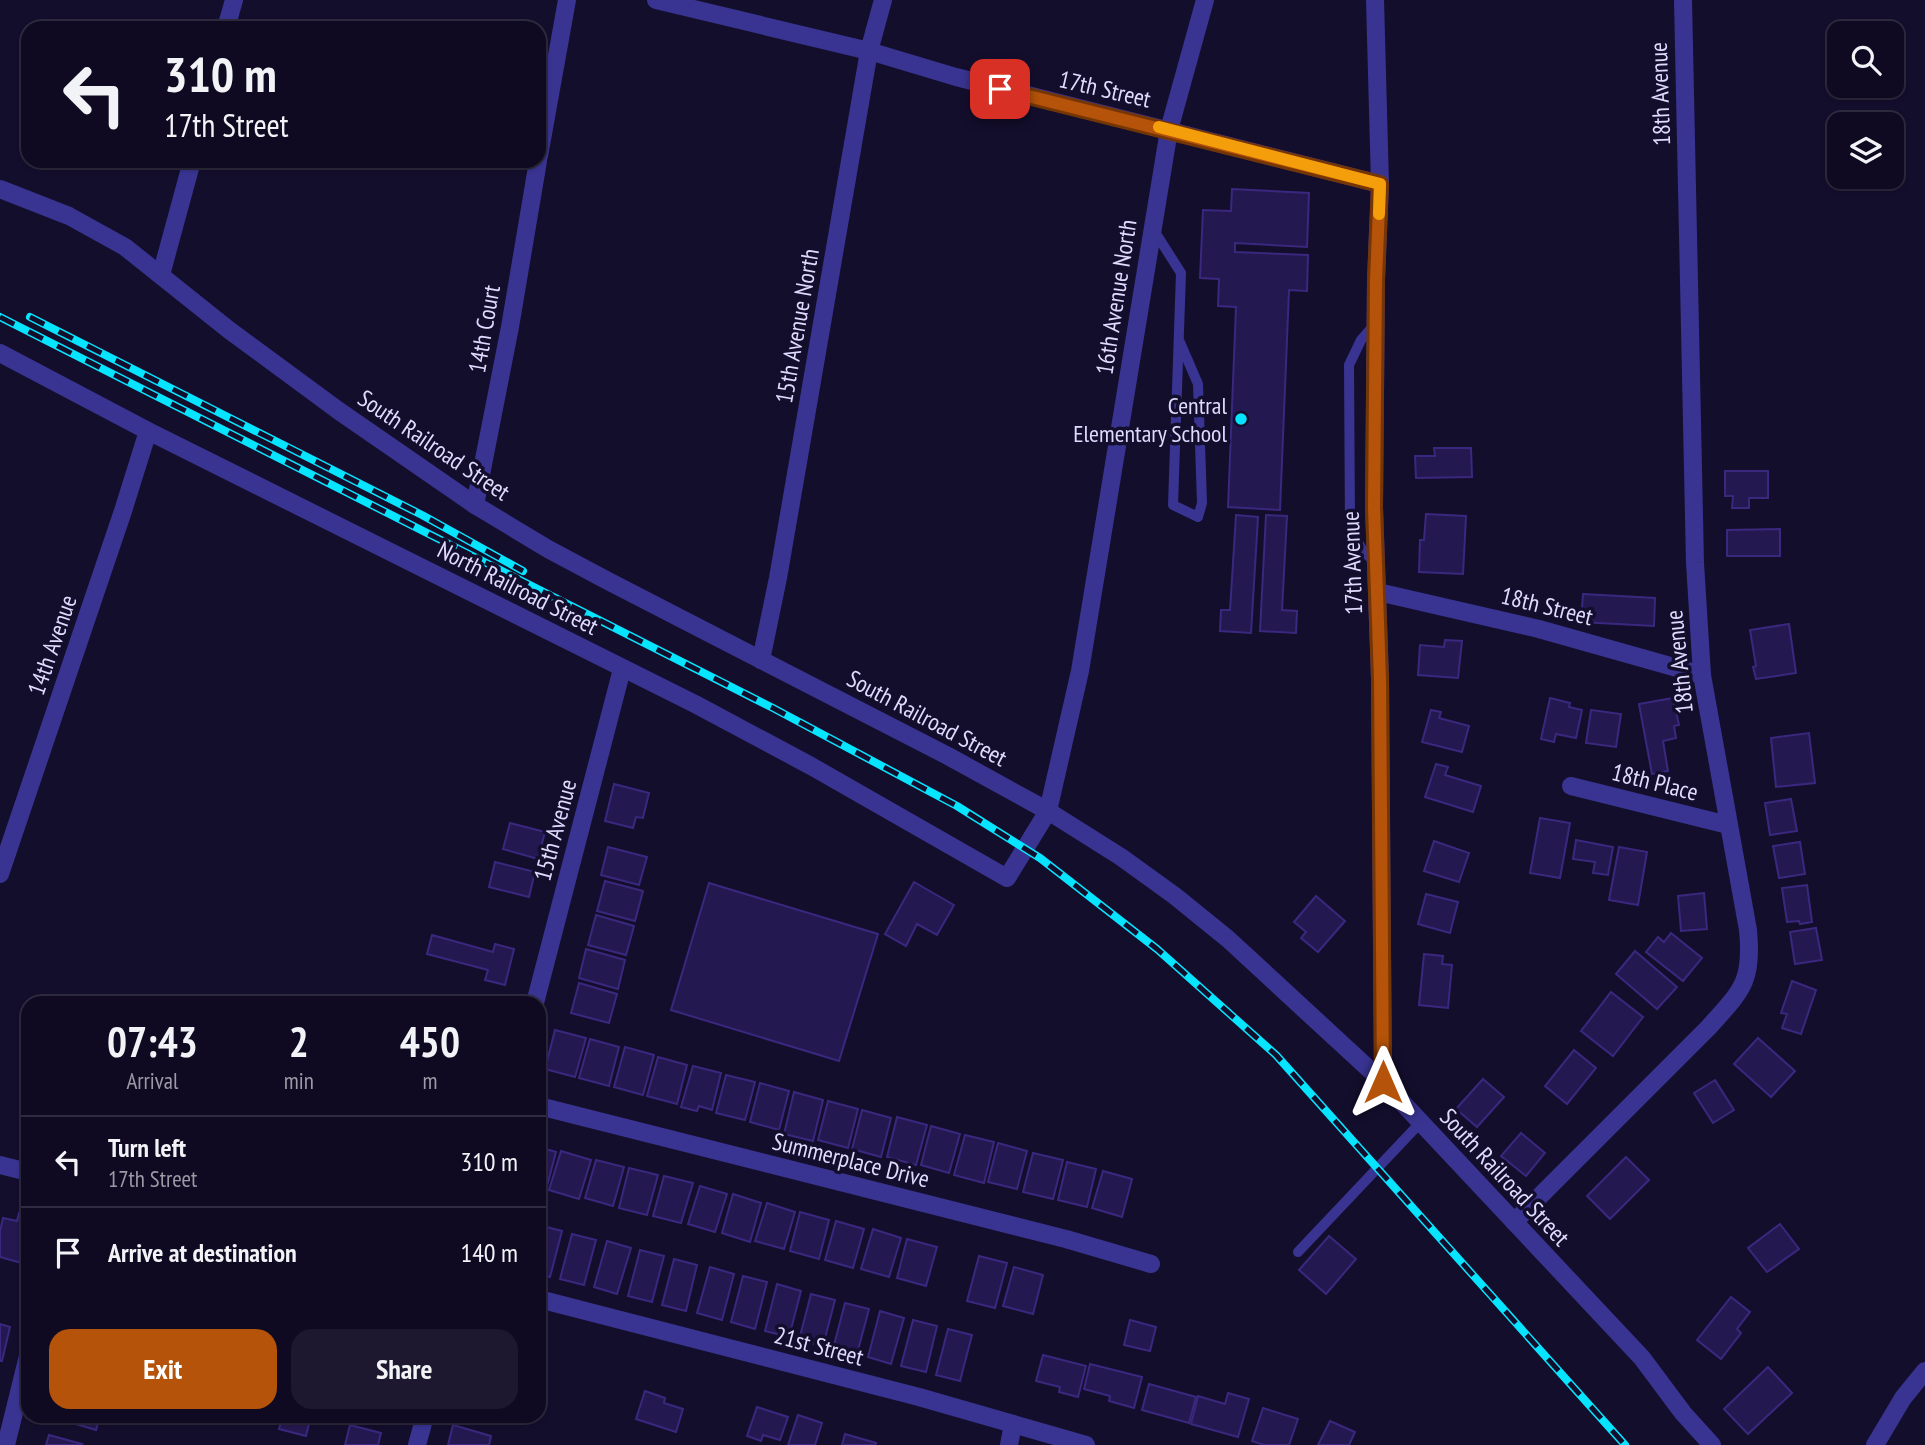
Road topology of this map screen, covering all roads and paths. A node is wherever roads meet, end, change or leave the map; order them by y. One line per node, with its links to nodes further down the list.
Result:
1 (234, 0): 8 (street)
2 (567, 0): 10 (street)
3 (656, 0): 9 (street, 17th Street)
4 (883, 0): 9 (street, 15th Avenue North)
5 (1205, 0): 11 (street, 16th Avenue North)
6 (1375, 0): 14 (street, 17th Avenue)
7 (1683, 0): 27 (street, 18th Avenue)
8 (228, 21)
9 (869, 51): 11 (street, 17th Street); 25 (street, 15th Avenue North)
10 (546, 117)
11 (1169, 130): 14 (street, 17th Street); 16 (street, 16th Avenue North)
12 (190, 168): 17 (street)
13 (537, 168): 22 (street, 14th Court)
14 (1380, 184): 18 (street, 17th Avenue)
15 (0, 190): 17 (street, South Railroad Street)
16 (1153, 229): 19 (lane); 29 (street, 16th Avenue North)
17 (161, 275): 22 (street, South Railroad Street)
18 (1376, 323): 23 (street, 17th Avenue); 23 (lane)
19 (1179, 340): 19 (lane)
20 (0, 353): 21 (street, North Railroad Street)
21 (148, 431): 26 (street, North Railroad Street); 31 (street, 14th Avenue)
22 (475, 505): 25 (street, South Railroad Street)
23 (1377, 564): 24 (street, 17th Avenue)
24 (1378, 592): 27 (street, 18th Street); 35 (street, 17th Avenue)
25 (761, 660): 29 (street, South Railroad Street)
26 (622, 669): 33 (street, North Railroad Street); 34 (street, 15th Avenue)
27 (1702, 675): 30 (street, 18th Avenue)
28 (1571, 786): 30 (street, 18th Place)
29 (1048, 811): 33 (street, 16th Avenue North); 35 (street, South Railroad Street)
30 (1728, 825): 40 (street, 18th Avenue)
31 (8, 826): 32 (street, 14th Avenue)
32 (0, 874)
33 (1007, 878)
34 (538, 996)
35 (1383, 1082): 37 (street, South Railroad Street)
36 (546, 1108): 42 (street, Summerplace Drive)
37 (1421, 1122): 40 (street, South Railroad Street); 41 (lane)
38 (0, 1165): 39 (street)
39 (21, 1170)
40 (1514, 1222): 52 (street, South Railroad Street)
41 (1298, 1252)
42 (1151, 1264)
43 (546, 1301): 47 (street, 21st Street)
44 (1925, 1371): 53 (street)
45 (21, 1384): 48 (street)
46 (423, 1423): 49 (street)
47 (1013, 1424): 50 (street); 51 (street, 21st Street)
48 (6, 1445)
49 (417, 1445)
50 (1009, 1445)
51 (1086, 1445)
52 (1712, 1445)
53 (1875, 1445)

